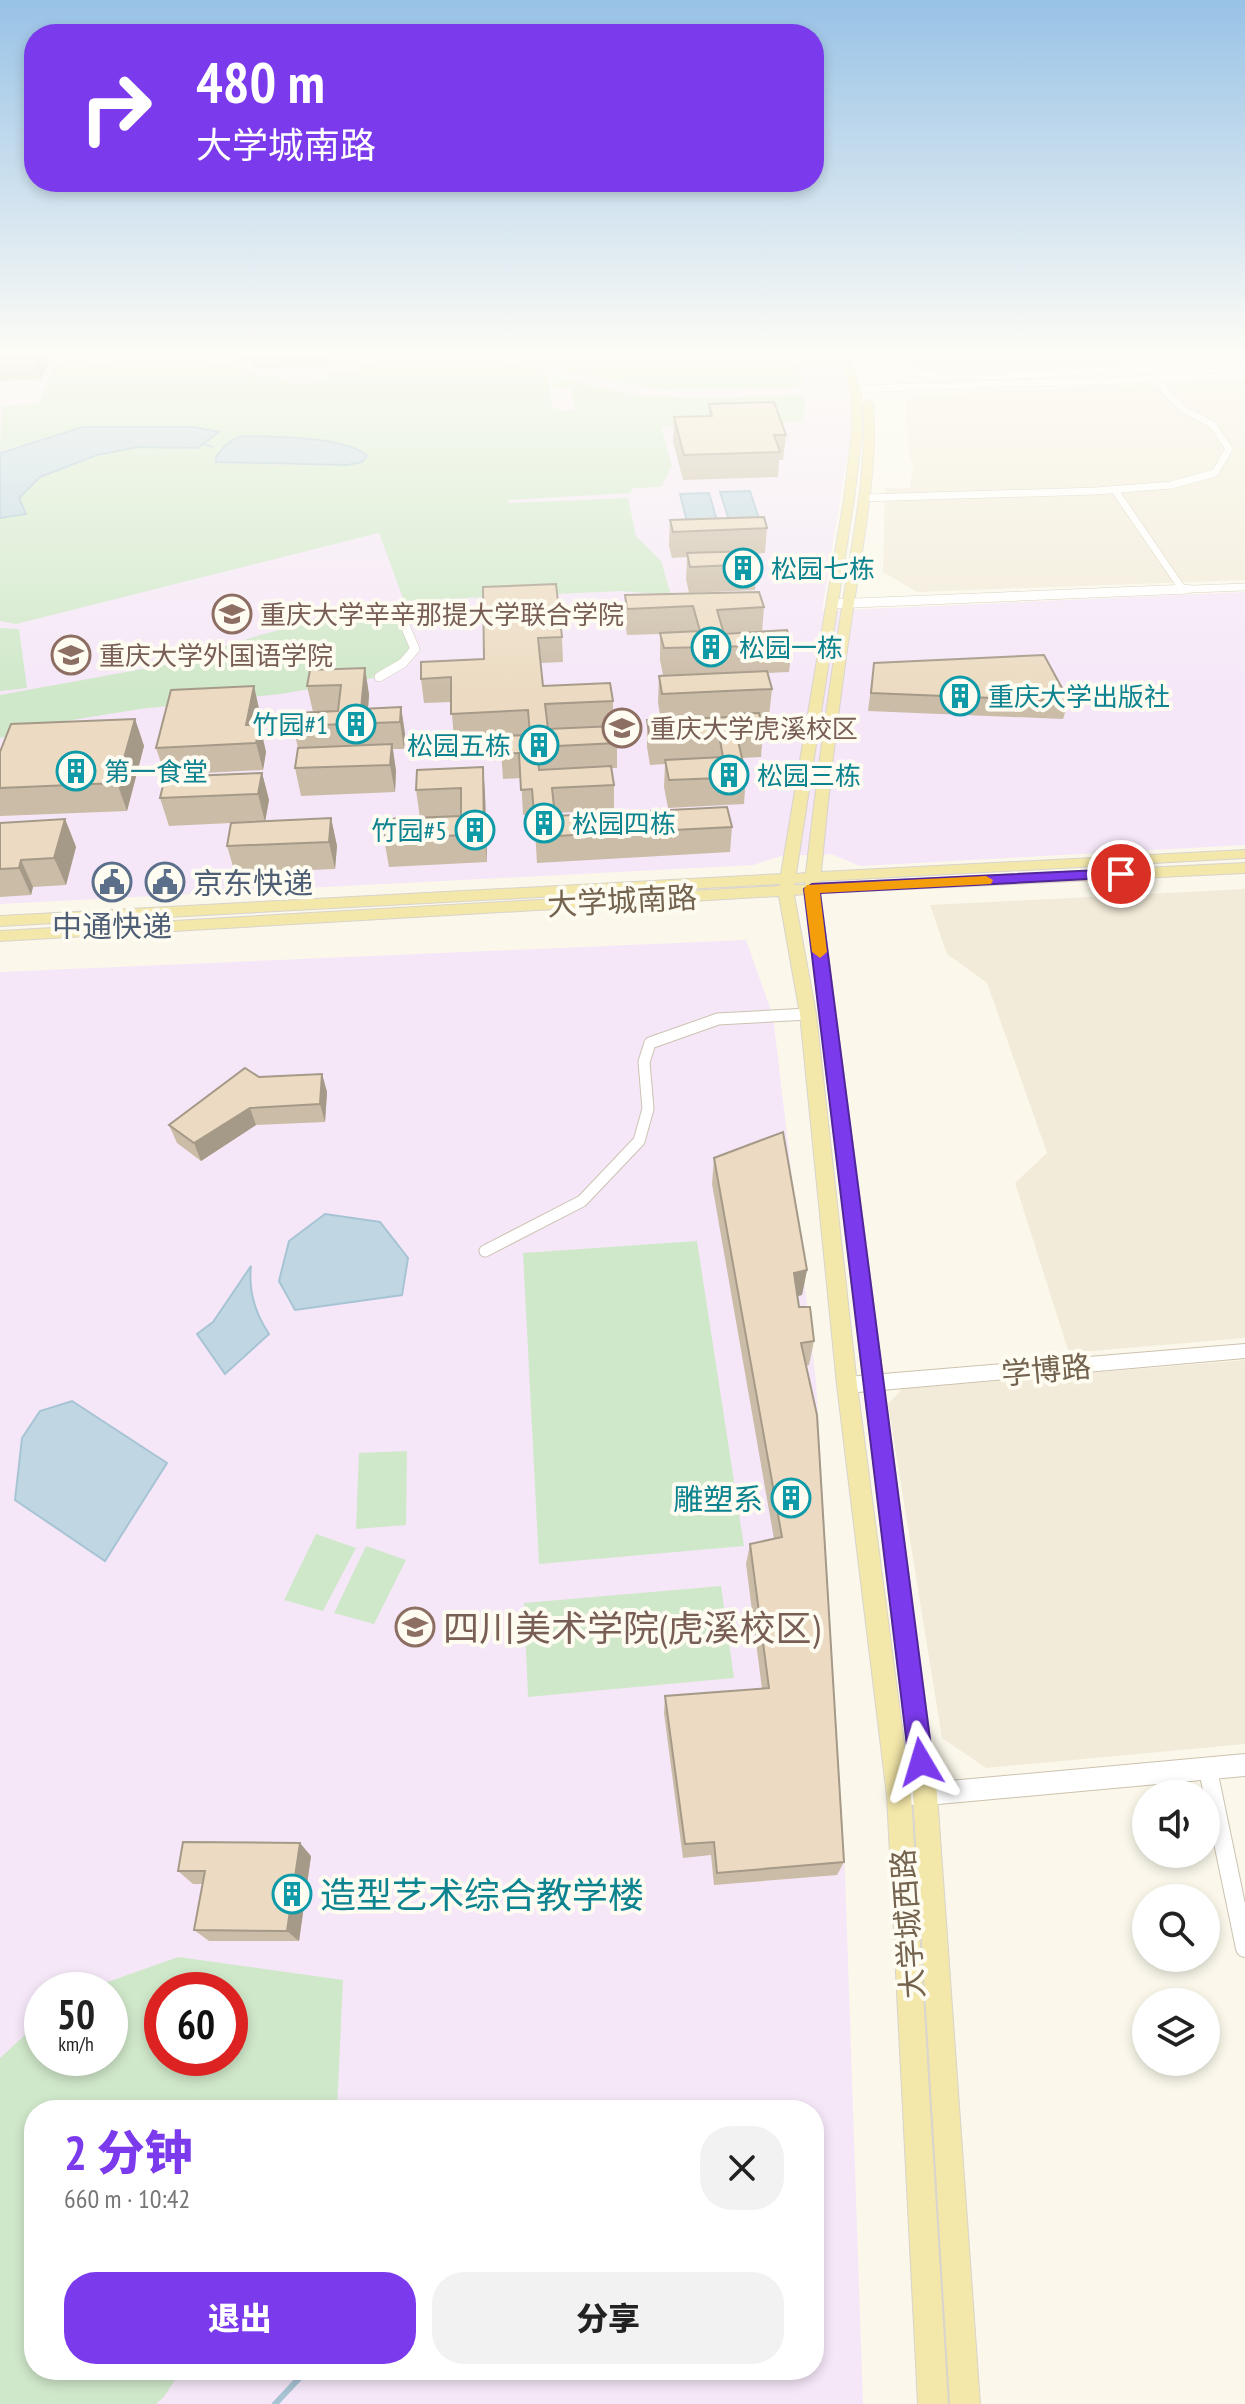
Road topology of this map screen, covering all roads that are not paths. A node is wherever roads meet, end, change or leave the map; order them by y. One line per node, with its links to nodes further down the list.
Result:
1 (853, 468): 8 (main road, 大学城西路)
2 (867, 468): 5 (main road, 大学城西路)
3 (1218, 468): 4 (street)
4 (1114, 489): 5 (street); 7 (street)
5 (864, 498): 8 (main road, 大学城西路)
6 (1245, 587): 7 (street)
7 (1183, 590): 8 (street)
8 (839, 604): 13 (main road, 大学城西路); 14 (main road, 大学城西路)
9 (397, 607): 10 (street)
10 (379, 677)
11 (1245, 854): 13 (main road, 大学城南路)
12 (1245, 868): 13 (main road, 大学城南路)
13 (812, 882): 14 (main road, 大学城南路); 20 (main road, 大学城西路)
14 (786, 884): 15 (main road, 大学城南路); 16 (main road, 大学城南路); 17 (main road, 大学城西路)
15 (0, 921)
16 (0, 936)
17 (808, 1014): 18 (street); 21 (main road, 大学城西路)
18 (485, 1251)
19 (1245, 1351): 20 (street, 学博路)
20 (872, 1383): 21 (street, 学博路); 24 (main road, 大学城西路)
21 (847, 1385): 25 (main road, 大学城西路)
22 (1245, 1765): 23 (street)
23 (1208, 1769): 24 (street); 26 (street)
24 (925, 1794): 25 (street); 28 (main road, 大学城西路)
25 (899, 1796): 27 (main road, 大学城西路)
26 (1245, 1948)
27 (933, 2404)
28 (965, 2404)

